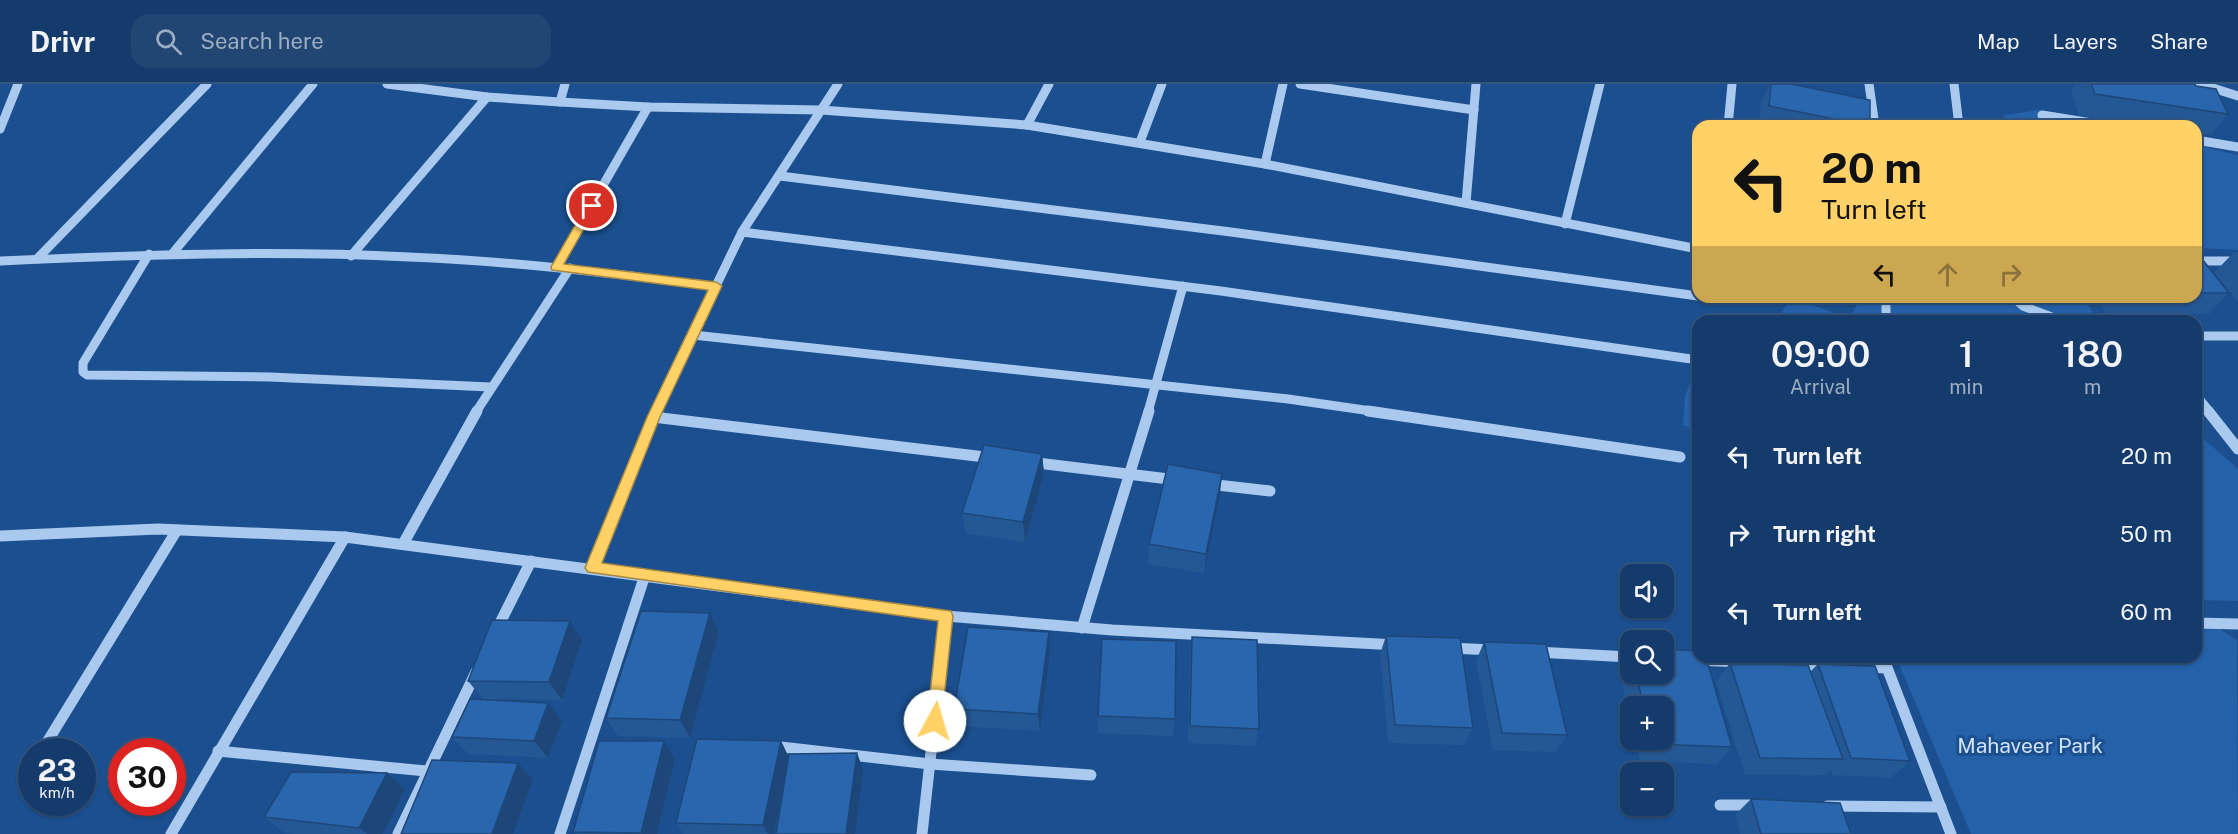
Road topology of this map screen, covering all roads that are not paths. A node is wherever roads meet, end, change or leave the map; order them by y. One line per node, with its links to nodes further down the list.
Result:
1 (18, 84): 31 (street)
2 (207, 84): 44 (street)
3 (313, 84): 42 (street)
4 (387, 84): 18 (street)
5 (464, 84): 18 (street)
6 (565, 84): 21 (street)
7 (838, 84): 23 (street)
8 (1049, 84): 30 (street)
9 (1162, 84): 33 (street)
10 (1283, 84): 35 (street)
11 (1300, 84): 24 (street)
12 (1476, 84): 24 (street)
13 (1600, 84): 38 (street)
14 (1732, 84): 25 (street)
15 (1869, 84): 26 (street)
16 (1954, 84): 27 (street)
17 (2200, 84): 19 (street)
18 (460, 93): 20 (street)
19 (2238, 96)
20 (487, 97): 21 (street); 43 (street)
21 (560, 102): 22 (street)
22 (648, 107): 23 (street); 48 (street)
23 (821, 110): 30 (street); 36 (street)
24 (1474, 110): 37 (street)
25 (1729, 120)
26 (1874, 120)
27 (1958, 120)
28 (2043, 120): 29 (street)
29 (2073, 120)
30 (1027, 125): 33 (street)
31 (0, 129)
32 (2202, 141): 34 (street)
33 (1140, 142): 35 (street)
34 (2238, 147)
35 (1265, 164): 37 (street)
36 (780, 176): 39 (street); 52 (street)
37 (1466, 203): 38 (street)
38 (1565, 224): 40 (street)
39 (742, 232): 50 (street); 51 (street)
40 (1692, 248)
41 (148, 254): 42 (street); 44 (street); 60 (street)
42 (172, 254): 43 (street)
43 (351, 255): 48 (street)
44 (37, 259): 45 (street)
45 (0, 261)
46 (2202, 261): 47 (street)
47 (2238, 261)
48 (556, 267): 49 (street)
49 (570, 268): 50 (street); 60 (street)
50 (716, 286): 55 (street)
51 (1183, 286): 58 (street); 59 (street)
52 (1692, 295)
53 (2020, 303): 54 (street)
54 (2046, 315)
55 (693, 335): 59 (street); 62 (street)
56 (2202, 336): 57 (street)
57 (2238, 336)
58 (1692, 359)
59 (1156, 385): 64 (street); 65 (street)
60 (489, 387): 70 (street)
61 (2202, 403): 63 (street)
62 (654, 417): 65 (street); 72 (street)
63 (2238, 449)
64 (1680, 457)
65 (1131, 475): 66 (street); 77 (street)
66 (1270, 491)
67 (177, 530): 68 (street); 69 (street); 88 (street)
68 (0, 536)
69 (345, 537): 70 (street); 90 (street)
70 (403, 544): 71 (street)
71 (531, 561): 72 (street); 78 (street)
72 (593, 568): 73 (street)
73 (645, 575): 74 (street); 100 (street)
74 (946, 616): 77 (street); 91 (street)
75 (2202, 623): 76 (street)
76 (2238, 624)
77 (1082, 628): 79 (street)
78 (491, 641)
79 (1408, 646)
80 (1431, 647): 81 (street)
81 (1502, 650)
82 (1525, 651): 83 (street)
83 (1620, 656)
84 (1686, 659): 85 (street)
85 (1692, 659)
86 (481, 662): 92 (street)
87 (1885, 663): 97 (street)
88 (50, 738)
89 (757, 744): 91 (street)
90 (218, 751): 92 (street); 98 (street)
91 (930, 764): 93 (street); 101 (street)
92 (426, 771): 99 (street)
93 (1091, 775)
94 (1720, 804): 95 (street)
95 (1767, 805)
96 (1813, 805): 97 (street)
97 (1941, 807): 102 (street)
98 (171, 834)
99 (398, 834)
100 (560, 834)
101 (922, 834)
102 (1952, 834)

